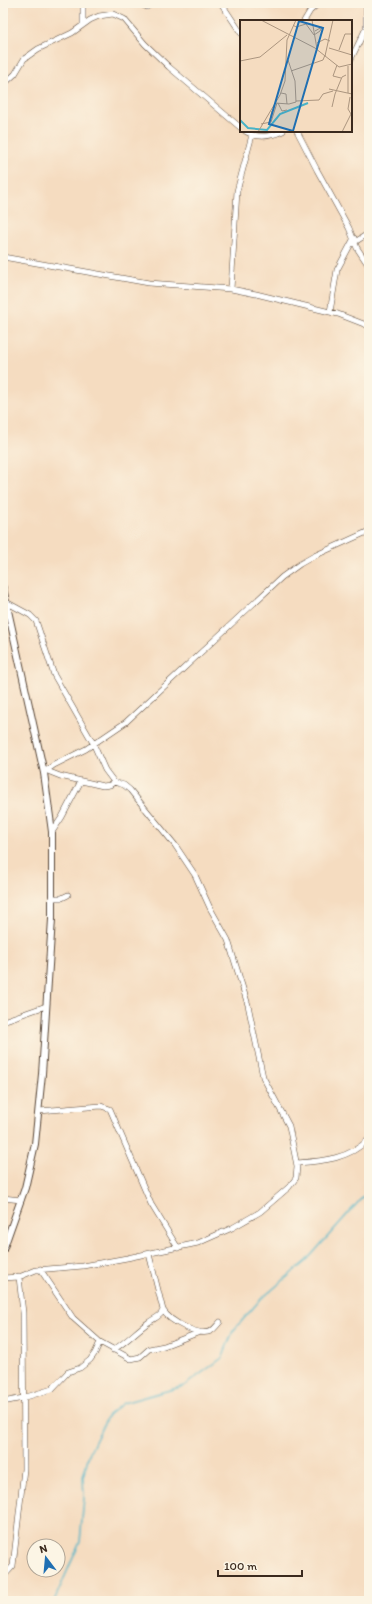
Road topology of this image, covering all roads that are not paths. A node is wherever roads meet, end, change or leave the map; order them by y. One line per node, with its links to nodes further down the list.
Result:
1 (83, 3): 8 (street)
2 (138, 3): 3 (street)
3 (152, 3)
4 (319, 3): 7 (street)
5 (366, 3): 10 (street)
6 (222, 4): 9 (street)
7 (305, 20)
8 (83, 25): 11 (street); 12 (street)
9 (240, 31)
10 (352, 57)
11 (3, 85)
12 (240, 127)
13 (247, 132): 16 (street)
14 (280, 132): 16 (street)
15 (298, 132): 18 (street)
16 (252, 135): 21 (street)
17 (369, 233): 18 (street)
18 (355, 240): 20 (street); 22 (street)
19 (3, 257): 21 (street)
20 (369, 266)
21 (231, 289): 22 (street)
22 (330, 312): 23 (street)
23 (369, 326)
24 (369, 531): 27 (street)
25 (3, 588): 26 (street)
26 (6, 602): 27 (street); 28 (street)
27 (94, 743): 28 (street); 30 (street)
28 (45, 770): 29 (street); 31 (street)
29 (81, 781): 30 (street); 31 (street)
30 (114, 782): 38 (street)
31 (52, 832): 33 (street)
32 (68, 895): 33 (street)
33 (52, 898): 34 (street)
34 (46, 1006): 35 (street); 36 (street)
35 (3, 1021)
36 (38, 1111): 40 (street); 41 (street)
37 (369, 1139): 38 (street)
38 (297, 1163): 41 (street)
39 (3, 1198): 40 (street)
40 (21, 1200): 42 (street)
41 (178, 1248): 43 (street)
42 (3, 1250)
43 (149, 1254): 44 (street); 47 (street)
44 (40, 1270): 45 (street); 50 (street)
45 (19, 1277): 46 (street); 52 (street)
46 (3, 1278)
47 (163, 1310): 49 (street); 51 (street)
48 (220, 1322): 49 (street)
49 (200, 1332): 51 (street)
50 (100, 1342): 51 (street); 52 (street)
51 (113, 1350)
52 (24, 1398): 53 (street); 54 (street)
53 (3, 1402)
54 (3, 1577)

